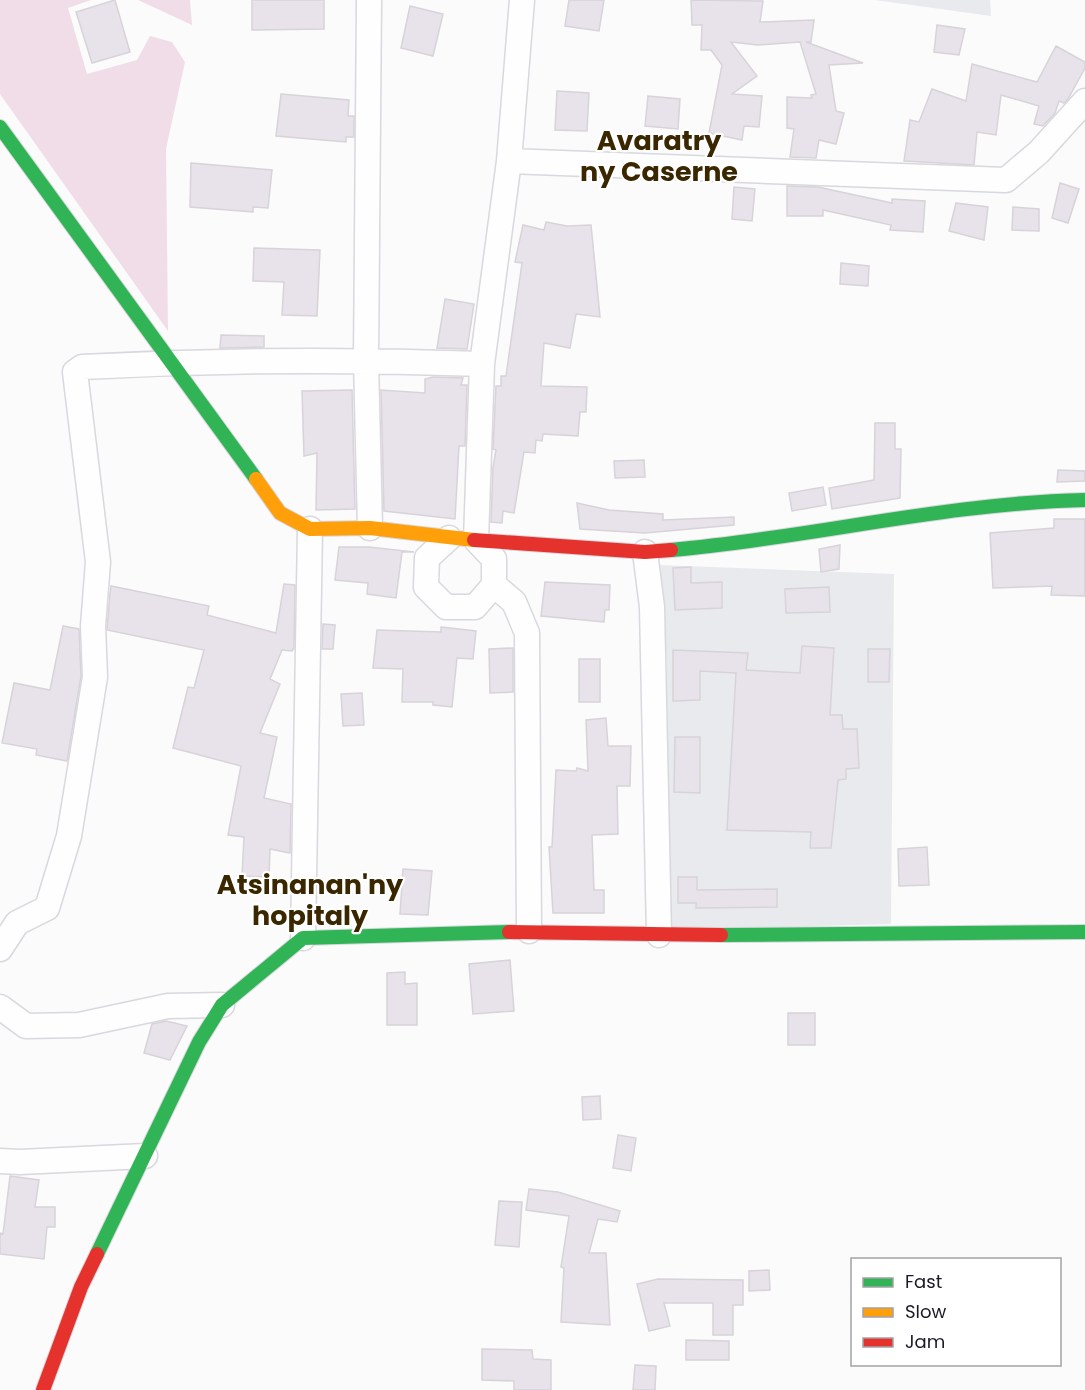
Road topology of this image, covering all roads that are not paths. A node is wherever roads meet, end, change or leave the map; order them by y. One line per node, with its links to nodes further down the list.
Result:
1 (369, 0): 6 (street)
2 (522, 0): 5 (street)
3 (1085, 101): 5 (street)
4 (0, 127): 7 (street)
5 (509, 161): 8 (street)
6 (366, 360): 7 (street); 8 (street); 10 (street)
7 (174, 363): 11 (street); 20 (street)
8 (483, 364): 13 (street)
9 (1085, 500): 14 (street)
10 (370, 528): 11 (street); 12 (street)
11 (310, 529): 19 (street)
12 (449, 538): 13 (street); 15 (street)
13 (476, 540): 14 (street); 15 (street)
14 (645, 552): 18 (street)
15 (494, 585): 16 (street)
16 (529, 931): 18 (street); 19 (street)
17 (1085, 932): 18 (street)
18 (659, 935)
19 (303, 938): 21 (street)
20 (0, 949)
21 (222, 1005): 22 (street); 23 (street)
22 (0, 1007)
23 (145, 1156): 24 (street); 25 (street)
24 (0, 1161)
25 (44, 1390)

